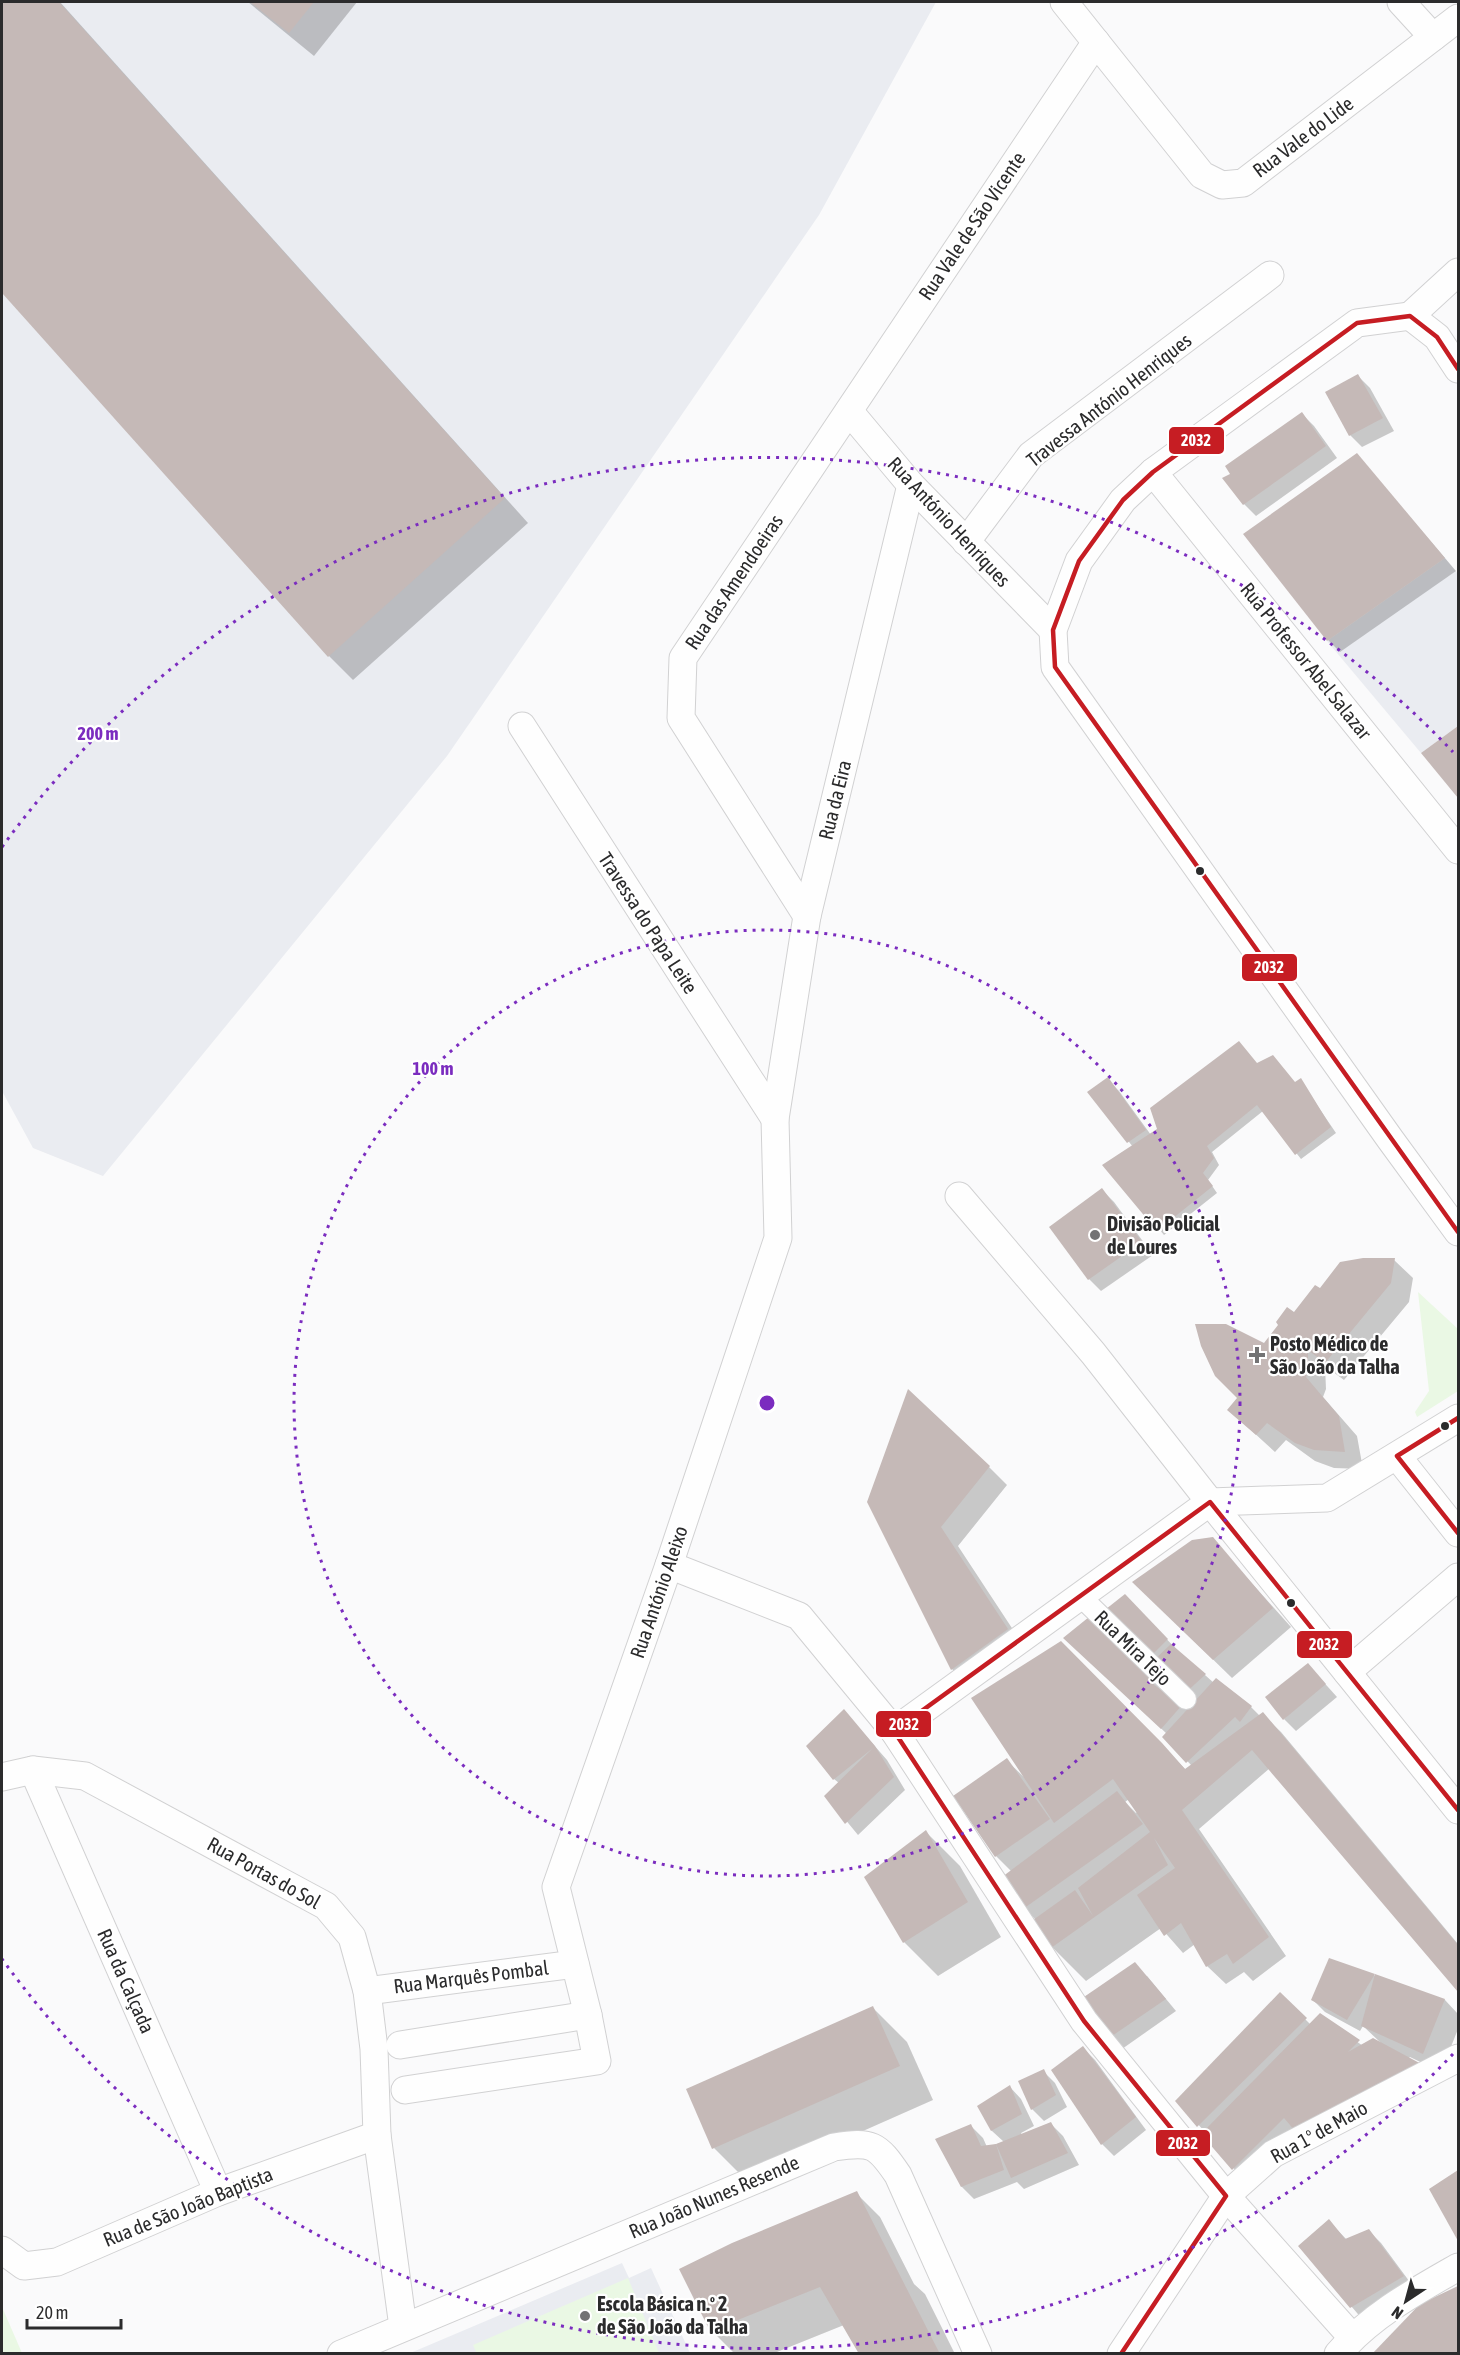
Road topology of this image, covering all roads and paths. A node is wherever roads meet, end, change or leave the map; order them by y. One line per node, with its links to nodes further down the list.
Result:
1 (1065, 2): 5 (street, Rua Vale do Lide)
2 (1401, 2): 4 (street)
3 (1458, 18): 4 (street, Rua Vale do Lide)
4 (1433, 37): 5 (street, Rua Vale do Lide)
5 (1096, 42): 10 (street, Rua Vale de São Vicente)
6 (1458, 272): 8 (street)
7 (1270, 275): 13 (street, Travessa António Henriques)
8 (1410, 316): 9 (street); 11 (street)
9 (1458, 369)
10 (849, 411): 12 (street, Rua António Henriques); 17 (street, Rua das Amendoeiras)
11 (1153, 472): 14 (street); 16 (street, Rua Professor Abel Salazar)
12 (911, 484): 13 (street, Rua António Henriques); 17 (street, Rua da Eira)
13 (966, 542): 14 (street, Rua António Henriques)
14 (1053, 630): 20 (street)
15 (522, 726): 18 (street, Travessa do Papa Leite)
16 (1458, 850)
17 (807, 916): 18 (street, Rua da Eira)
18 (775, 1119): 25 (street, Rua António Aleixo)
19 (959, 1196): 23 (street)
20 (1458, 1232)
21 (1458, 1418): 22 (street)
22 (1397, 1456): 23 (street); 24 (street)
23 (1209, 1502): 27 (street); 28 (street)
24 (1458, 1533)
25 (669, 1565): 30 (street); 34 (street, Rua António Aleixo)
26 (1458, 1577): 28 (street)
27 (1080, 1596): 29 (street, Rua Mira Tejo); 30 (street)
28 (1347, 1672): 33 (street)
29 (1186, 1699)
30 (894, 1731): 42 (street)
31 (33, 1770): 32 (street, Rua Portas do Sol); 35 (street, Rua Portas do Sol); 41 (street, Rua da Calçada)
32 (2, 1777)
33 (1458, 1810)
34 (575, 1964): 35 (street, Rua Marquês Pombal); 36 (street, Rua António Aleixo)
35 (367, 1990): 40 (street, Rua Portas do Sol)
36 (588, 2015): 37 (street); 39 (street, Rua António Aleixo)
37 (400, 2045)
38 (1458, 2058): 42 (street, Rua 1º de Maio)
39 (405, 2090)
40 (377, 2135): 41 (street, Rua de São João Baptista); 45 (street, Rua Portas do Sol)
41 (218, 2192): 43 (street, Rua de São João Baptista)
42 (1226, 2196): 46 (street); 49 (street, Rua 1º de Maio)
43 (2, 2250)
44 (1458, 2267): 46 (street)
45 (403, 2327): 47 (street, Rua João Nunes Resende); 48 (street, Rua João Nunes Resende)
46 (1345, 2345)
47 (341, 2354)
48 (978, 2354)
49 (1121, 2354)

